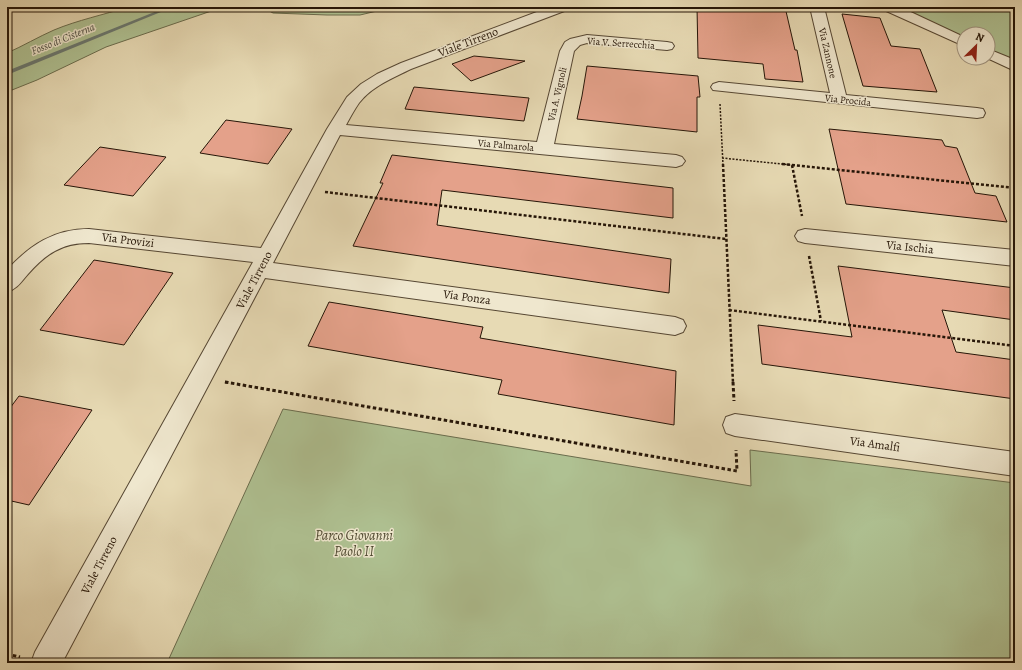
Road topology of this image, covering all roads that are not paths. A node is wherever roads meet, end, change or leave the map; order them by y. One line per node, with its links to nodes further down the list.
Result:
1 (562, 7): 12 (street, Viale Tirreno)
2 (817, 7): 10 (street, Via Zannone)
3 (889, 7): 4 (street)
4 (956, 38)
5 (575, 42): 6 (street, Via V. Serrecchia); 13 (street, Via A. Vignoli)
6 (667, 46)
7 (996, 57): 8 (street)
8 (1015, 66)
9 (719, 86): 10 (street, Via Procida)
10 (839, 99): 11 (street, Via Procida)
11 (977, 113)
12 (335, 129): 13 (street, Via Palmarola); 17 (street, Viale Tirreno)
13 (544, 149): 14 (street, Via Palmarola)
14 (676, 161)
15 (805, 236): 16 (street, Via Ischia)
16 (1015, 258)
17 (263, 263): 18 (street, Via Provizi); 19 (street, Via Ponza); 22 (street, Viale Tirreno)
18 (7, 284)
19 (675, 326)
20 (735, 424): 21 (street, Via Amalfi)
21 (1015, 464)
22 (46, 663)

